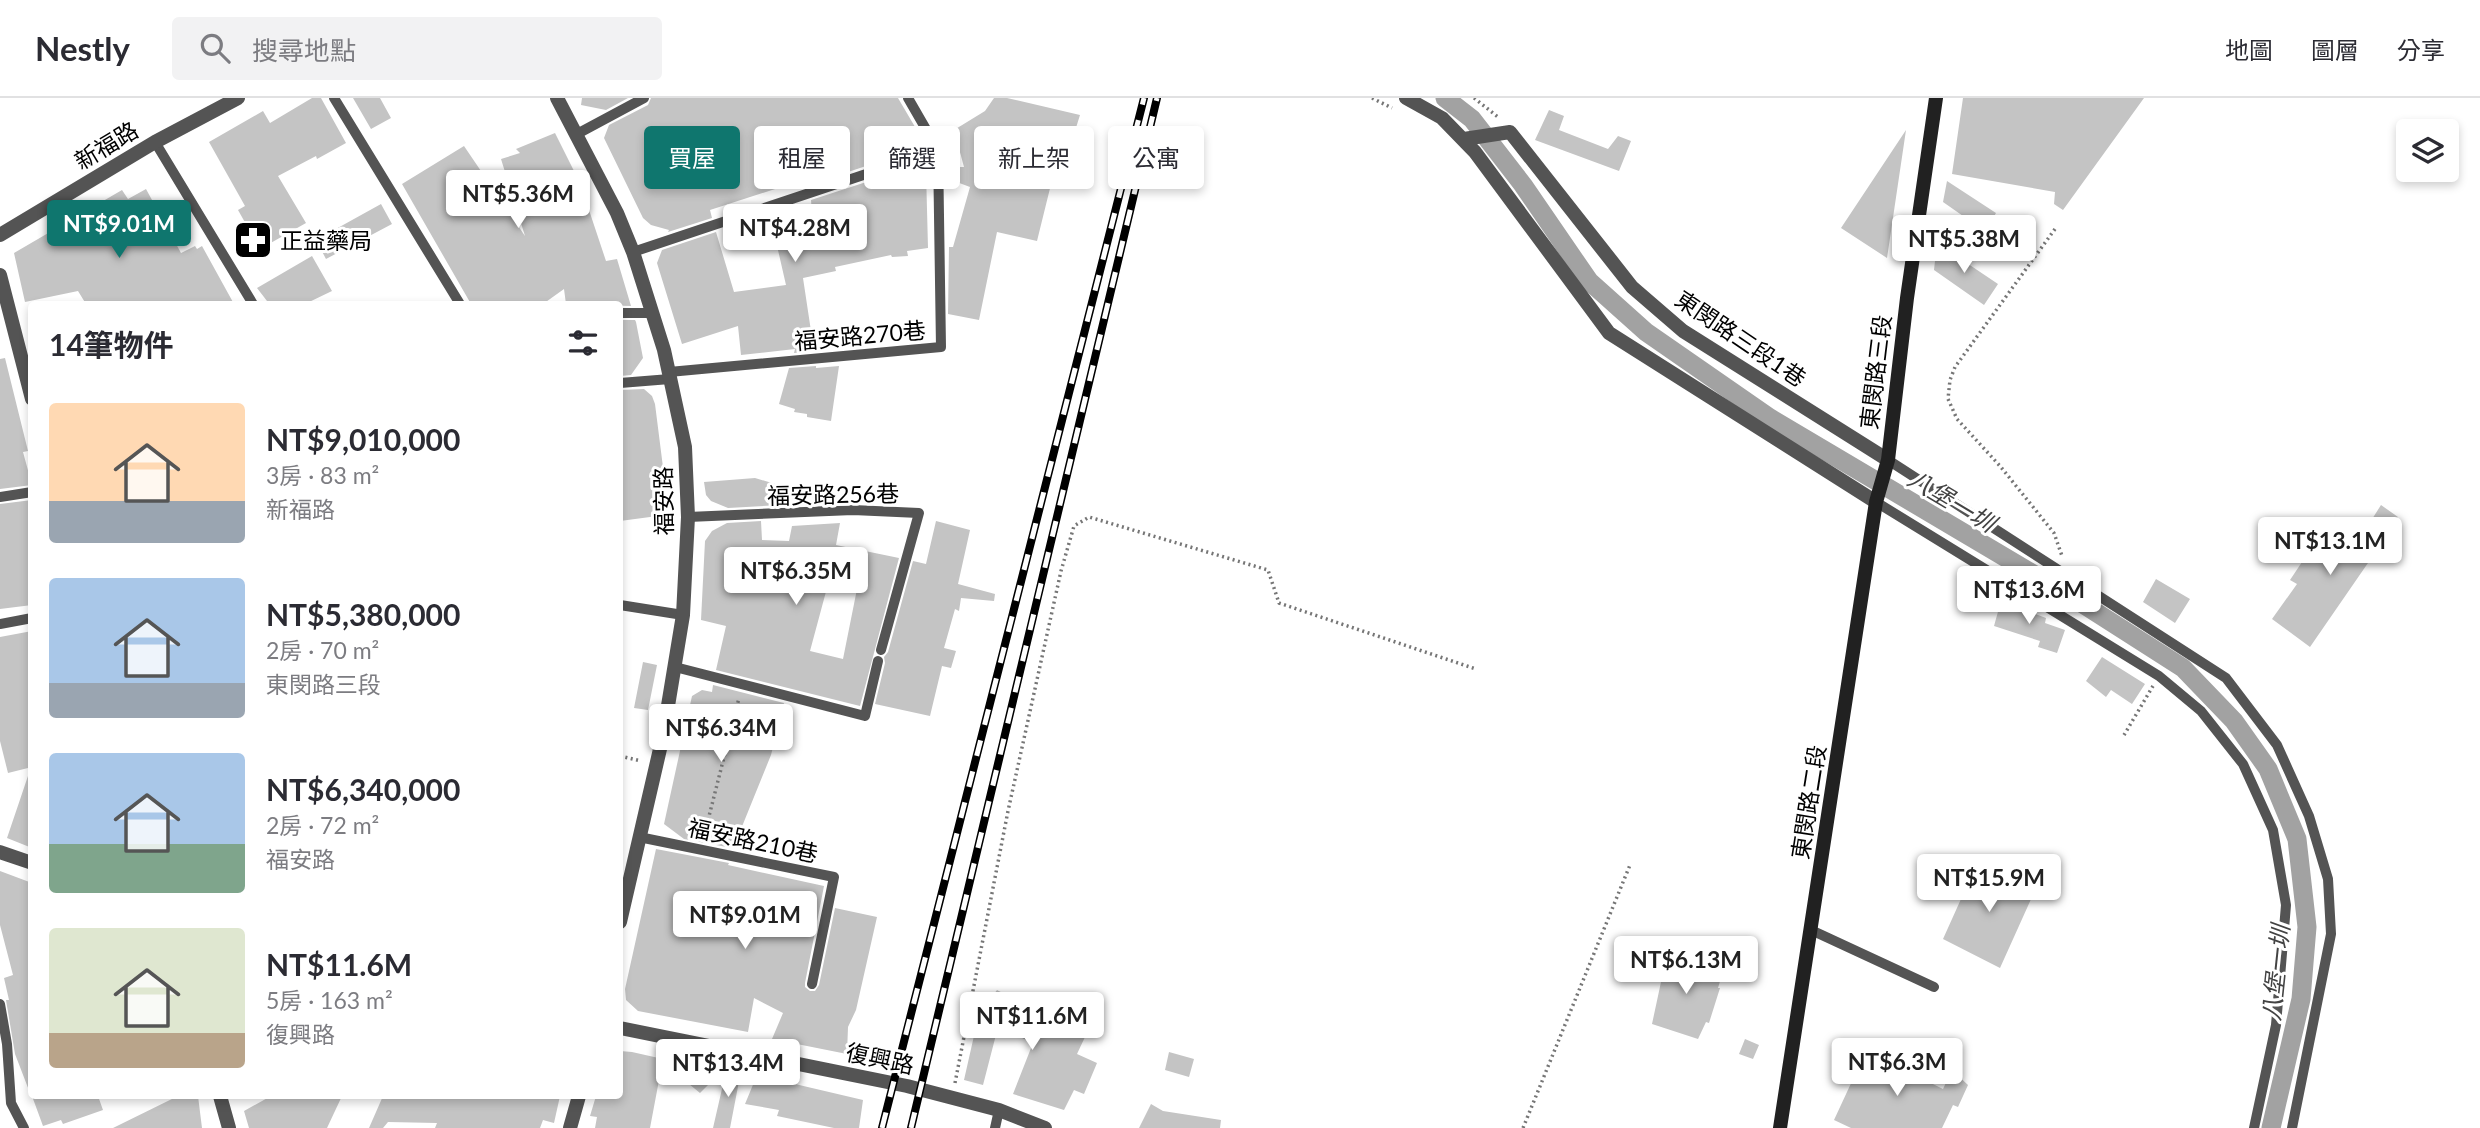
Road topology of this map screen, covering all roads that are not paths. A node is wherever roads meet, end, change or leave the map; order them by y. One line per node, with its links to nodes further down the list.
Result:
1 (237, 98): 11 (street, 新福路)
2 (334, 98): 18 (lane)
3 (557, 98): 9 (street, 福安路)
4 (644, 98): 9 (lane)
5 (908, 98): 8 (lane)
6 (1406, 98): 10 (street)
7 (1936, 98): 25 (main road, 東閔路三段)
8 (924, 126)
9 (577, 134): 15 (street, 福安路)
10 (1464, 139): 25 (street, 東閔路三段1巷); 29 (street)
11 (155, 142): 14 (street, 新福路); 17 (lane)
12 (864, 175): 15 (lane)
13 (939, 189): 23 (lane, 福安路270巷)
14 (0, 235)
15 (633, 251): 20 (street, 福安路)
16 (0, 275): 21 (street)
17 (251, 301)
18 (458, 301)
19 (623, 313): 20 (lane)
20 (652, 313): 23 (street, 福安路)
21 (25, 345): 22 (street)
22 (28, 368)
23 (669, 375): 24 (lane); 30 (street, 福安路)
24 (623, 383)
25 (1888, 460): 26 (main road, 東閔路三段); 58 (lane)
26 (1881, 484): 29 (main road, 東閔路二段)
27 (28, 493): 28 (lane)
28 (0, 497)
29 (1876, 502): 42 (main road, 東閔路二段); 57 (lane)
30 (688, 517): 32 (street, 福安路); 35 (lane, 福安路256巷)
31 (623, 605): 32 (lane)
32 (683, 615): 37 (street, 福安路)
33 (28, 619): 34 (lane)
34 (0, 624)
35 (881, 650)
36 (878, 661): 37 (lane)
37 (675, 667): 38 (street, 福安路)
38 (639, 837): 41 (street, 福安路); 43 (lane, 福安路210巷)
39 (0, 852): 40 (street)
40 (28, 862)
41 (623, 909)
42 (1811, 929): 44 (lane); 56 (main road, 東閔路二段)
43 (812, 985)
44 (1934, 987)
45 (0, 1004): 50 (lane)
46 (623, 1029): 49 (street, 復興路)
47 (578, 1099): 53 (street)
48 (223, 1100): 51 (street); 52 (street)
49 (999, 1110): 54 (lane); 55 (street, 復興路)
50 (24, 1128)
51 (220, 1128)
52 (229, 1128)
53 (570, 1128)
54 (995, 1128)
55 (1045, 1128)
56 (1780, 1128)
57 (2254, 1128)
58 (2292, 1128)

